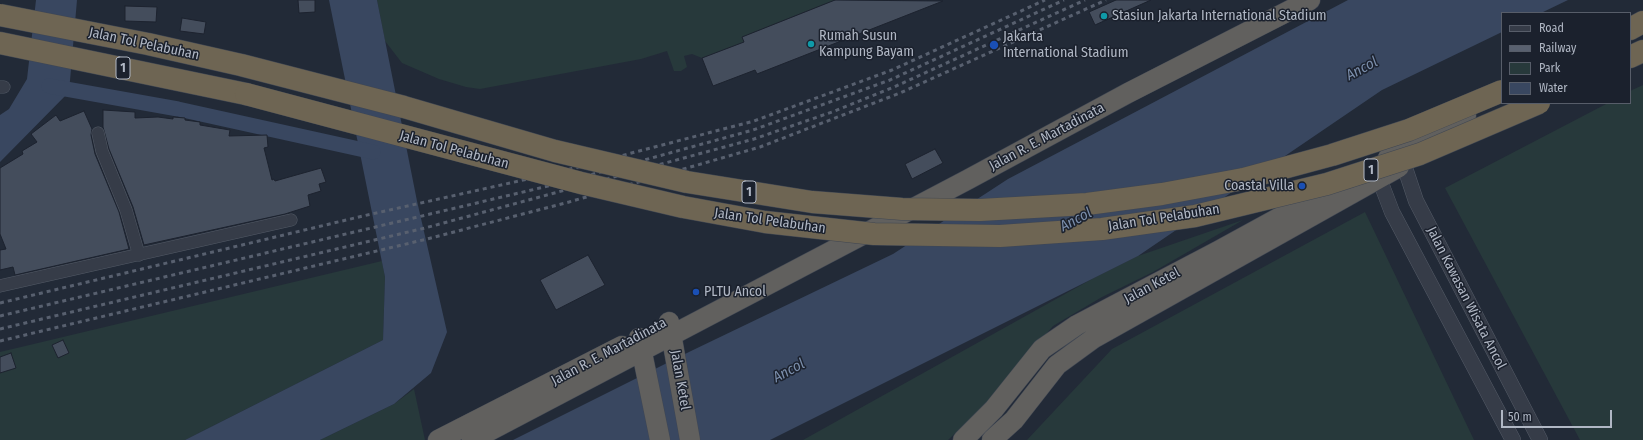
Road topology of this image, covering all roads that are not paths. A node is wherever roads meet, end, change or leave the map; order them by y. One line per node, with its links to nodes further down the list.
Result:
1 (1310, 0): 22 (highway, Jalan R. E. Martadinata)
2 (0, 15): 12 (highway, Jalan Tol Pelabuhan / 1, bridge)
3 (1643, 17): 5 (highway)
4 (1643, 22): 6 (highway)
5 (1631, 23)
6 (1631, 28)
7 (0, 43): 15 (highway, Jalan Tol Pelabuhan / 1, bridge)
8 (1643, 44): 9 (highway)
9 (1631, 50)
10 (1643, 51): 11 (highway)
11 (1631, 57)
12 (1501, 91)
13 (1501, 96): 17 (highway)
14 (1524, 104): 17 (highway)
15 (1538, 104)
16 (98, 133): 20 (street)
17 (1400, 160): 18 (highway); 31 (street, Jalan Kawasan Wisata Ancol)
18 (1375, 172): 28 (highway, Jalan Ketel); 29 (highway, Jalan Ketel); 30 (street, Jalan Kawasan Wisata Ancol)
19 (291, 220): 20 (street)
20 (138, 255): 21 (street)
21 (0, 286)
22 (672, 335): 23 (highway, Jalan R. E. Martadinata); 27 (highway, Jalan Ketel)
23 (641, 351): 24 (highway, Jalan R. E. Martadinata); 25 (highway, Jalan R. E. Martadinata); 26 (highway)
24 (438, 440)
25 (472, 440)
26 (660, 440)
27 (690, 440)
28 (963, 440)
29 (992, 440)
30 (1513, 440)
31 (1540, 440)

